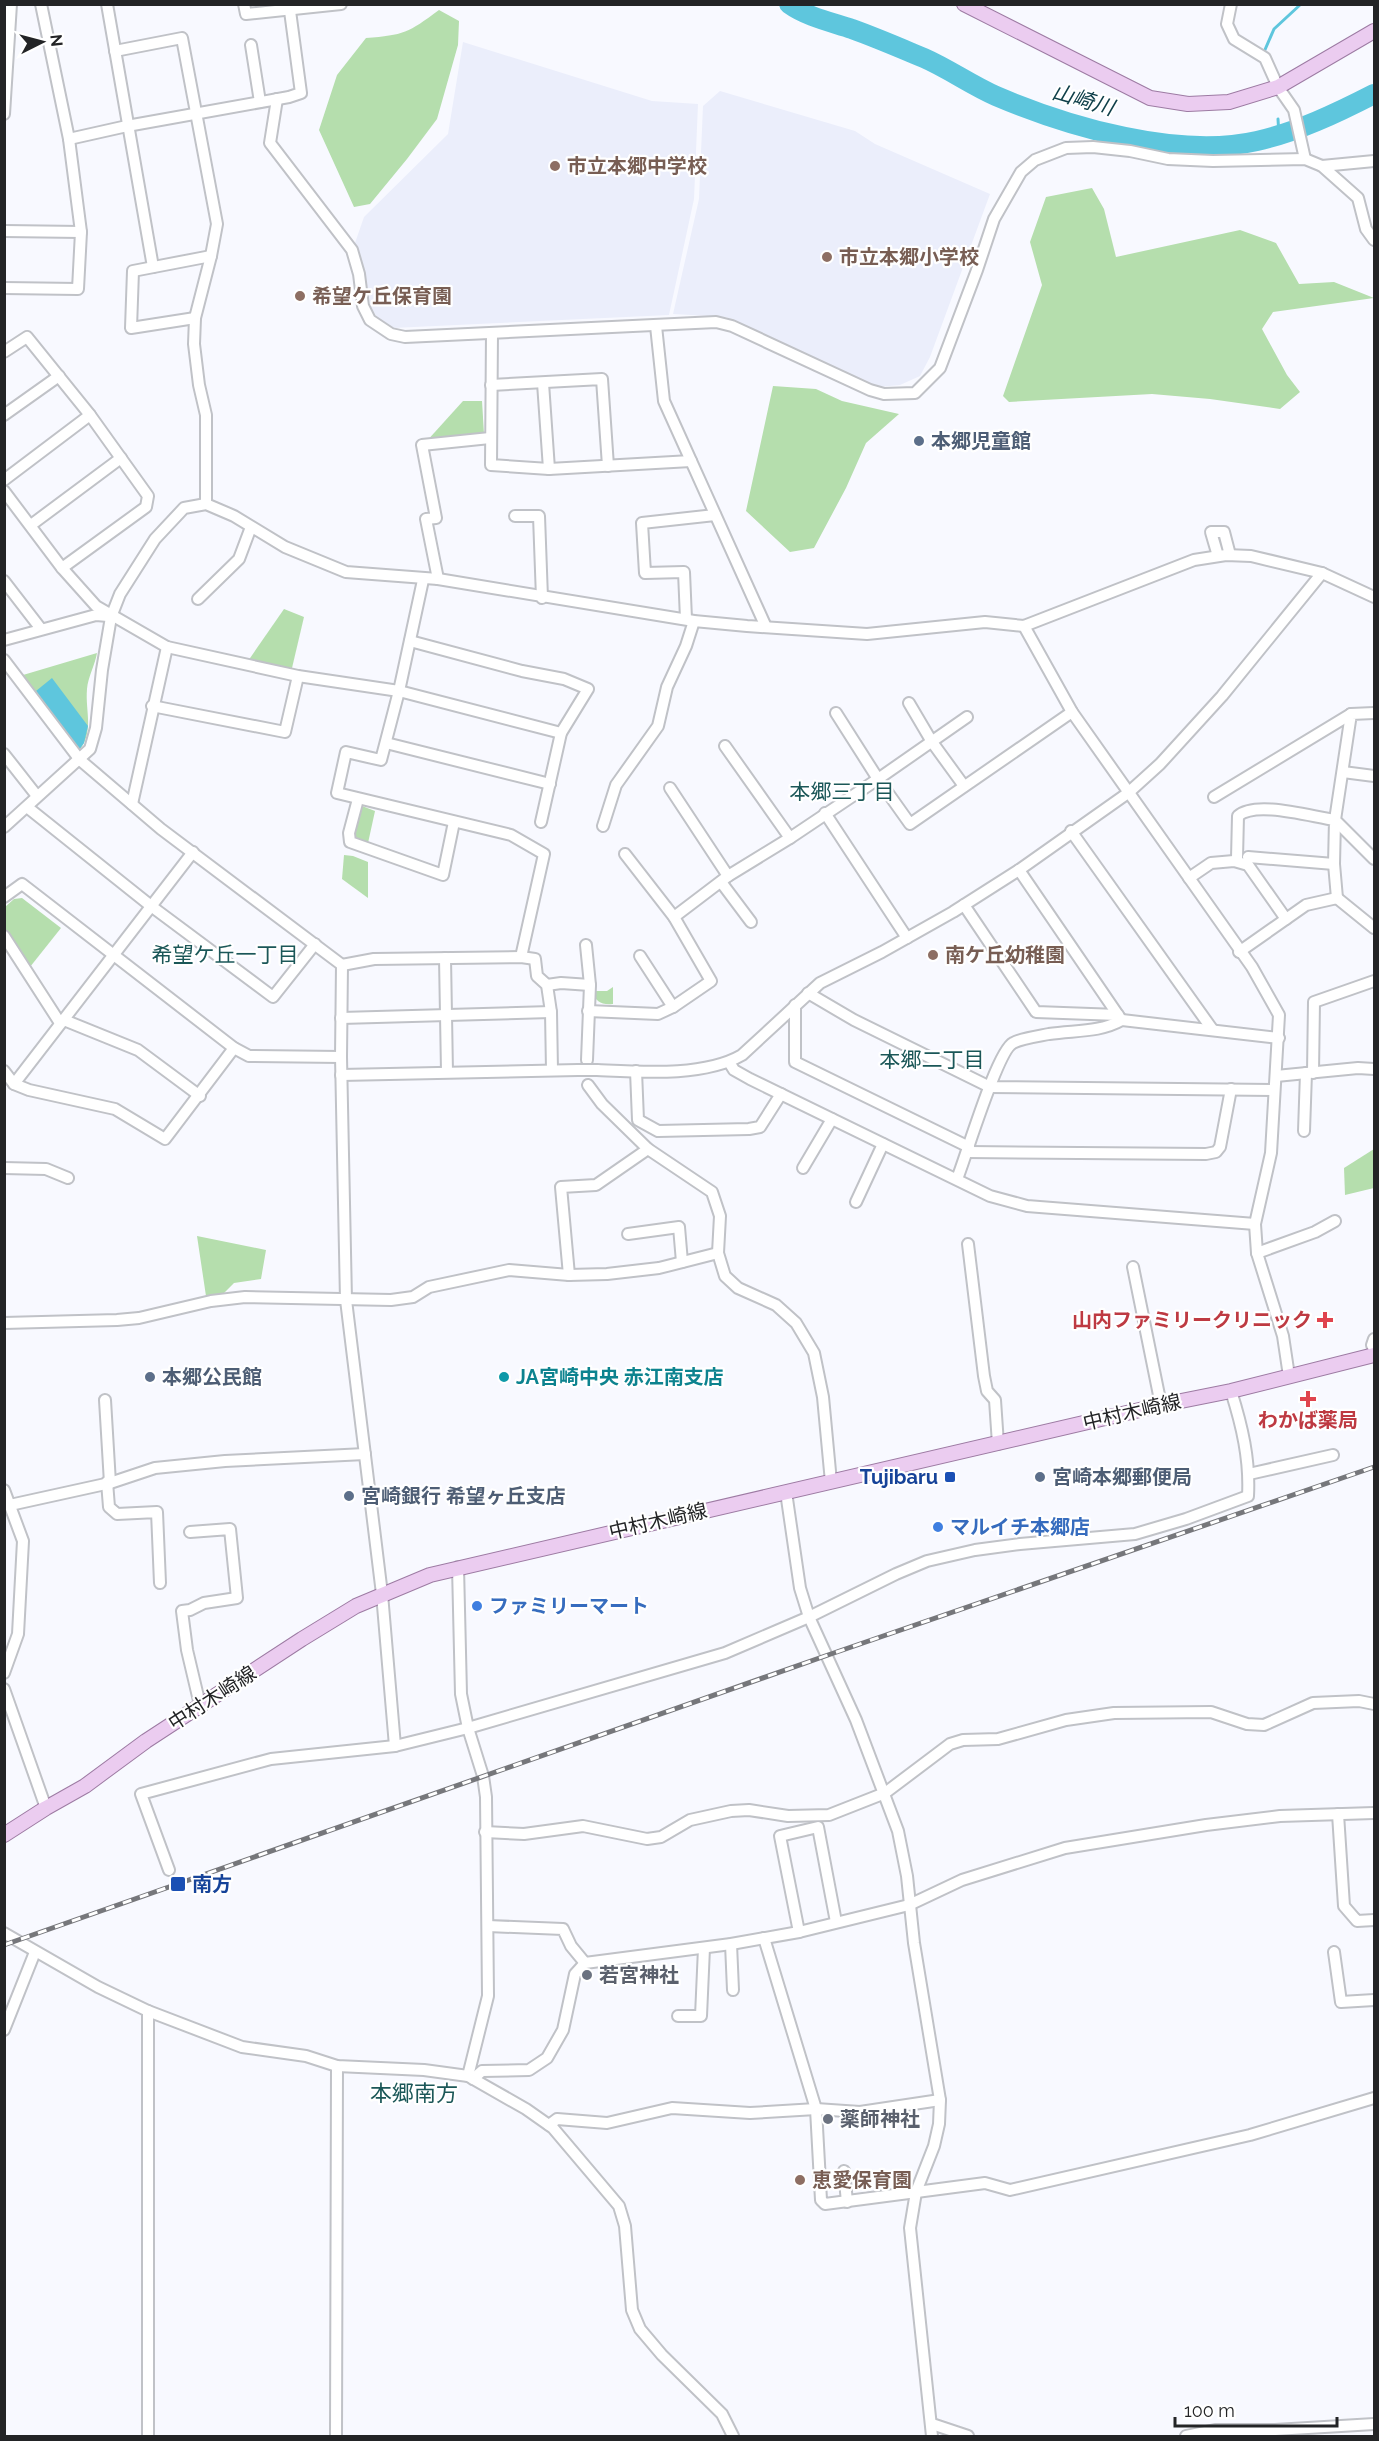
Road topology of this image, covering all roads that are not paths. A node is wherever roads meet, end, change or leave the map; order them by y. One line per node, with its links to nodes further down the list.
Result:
1 (10, 4): 12 (street)
2 (41, 4): 19 (street)
3 (107, 4): 11 (street)
4 (243, 4): 8 (street)
5 (341, 4): 8 (street)
6 (964, 4): 13 (main road)
7 (1231, 4): 13 (street)
8 (290, 10): 14 (street)
9 (1374, 31): 13 (main road)
10 (251, 45): 15 (street)
11 (115, 51): 16 (street); 18 (street)
12 (6, 53): 17 (street)
13 (1278, 87): 20 (street)
14 (277, 99): 15 (street); 31 (street)
15 (260, 102): 16 (street)
16 (196, 113): 18 (street); 26 (street)
17 (4, 114)
18 (127, 126): 19 (street); 27 (street)
19 (69, 139): 24 (street)
20 (1305, 159): 22 (street); 30 (street)
21 (1374, 161): 22 (street)
22 (1322, 166): 25 (street)
23 (4, 231): 24 (street)
24 (81, 232): 28 (street)
25 (1374, 240)
26 (212, 256): 27 (street); 29 (street)
27 (153, 267): 29 (street)
28 (4, 288)
29 (195, 318): 45 (street)
30 (656, 326): 31 (street); 40 (street)
31 (492, 333): 35 (street)
32 (4, 352): 33 (street)
33 (59, 376): 36 (street); 37 (street)
34 (543, 383): 35 (street); 41 (street); 42 (street)
35 (491, 385): 38 (street)
36 (4, 415)
37 (90, 416): 39 (street); 43 (street)
38 (490, 438): 42 (street); 54 (street)
39 (121, 458): 48 (street); 52 (street)
40 (691, 461): 41 (street); 46 (street)
41 (608, 466): 42 (street)
42 (549, 468)
43 (4, 480)
44 (4, 491): 48 (street)
45 (206, 504): 49 (street); 60 (street)
46 (715, 515): 61 (street); 63 (street)
47 (515, 516): 58 (street)
48 (32, 525): 52 (street)
49 (251, 527): 55 (street); 59 (street)
50 (1230, 555): 51 (street); 51 (street); 53 (street)
51 (1218, 556): 62 (street)
52 (62, 568): 60 (street)
53 (1322, 573): 57 (street); 90 (street)
54 (438, 579): 55 (street); 58 (street)
55 (423, 580): 66 (street)
56 (4, 581): 64 (street)
57 (1374, 597)
58 (542, 598): 61 (street)
59 (198, 600)
60 (111, 617): 64 (street); 67 (street); 83 (street)
61 (690, 620): 63 (street); 100 (street)
62 (1024, 626): 63 (street); 74 (street)
63 (766, 627)
64 (41, 629): 65 (street)
65 (4, 640)
66 (410, 641): 70 (street); 78 (street)
67 (167, 647): 69 (street); 72 (street)
68 (4, 660): 83 (street)
69 (298, 676): 70 (street); 72 (street)
70 (399, 691): 78 (street); 80 (street)
71 (909, 703): 79 (street)
72 (153, 706): 94 (street)
73 (836, 712): 86 (street)
74 (1072, 712): 88 (street); 90 (street)
75 (1374, 713): 76 (street)
76 (1351, 714): 84 (street); 92 (street)
77 (967, 717): 79 (street)
78 (561, 733): 87 (street)
79 (932, 742): 86 (street); 88 (street)
80 (386, 743): 87 (street); 93 (street)
81 (725, 746): 103 (street)
82 (4, 754): 91 (street)
83 (80, 760): 91 (street); 94 (street)
84 (1343, 772): 85 (street); 97 (street)
85 (1374, 776)
86 (878, 779): 88 (street); 96 (street)
87 (550, 784): 99 (street)
88 (964, 786)
89 (670, 788): 110 (street)
90 (1128, 793): 102 (street); 109 (street)
91 (37, 796): 95 (street)
92 (1215, 797)
93 (358, 799): 98 (street); 98 (street)
94 (132, 804): 104 (street)
95 (27, 807): 101 (street); 114 (street)
96 (825, 813): 103 (street); 120 (street)
97 (1335, 820): 106 (street); 107 (street); 107 (street)
98 (454, 822): 126 (street)
99 (541, 822)
100 (603, 826)
101 (4, 827)
102 (1071, 831): 108 (street); 141 (street)
103 (790, 838): 110 (street)
104 (193, 852): 114 (street); 121 (street)
105 (626, 854): 115 (street)
106 (1374, 859)
107 (1334, 864): 112 (street)
108 (1019, 870): 113 (street); 139 (street)
109 (1189, 878): 116 (street); 123 (street)
110 (725, 879): 115 (street); 117 (street)
111 (4, 897): 124 (street)
112 (1337, 898): 116 (street); 118 (street)
113 (964, 905): 120 (street); 139 (street)
114 (151, 906): 121 (street); 124 (street)
115 (674, 917): 134 (street)
116 (1287, 919): 123 (street)
117 (751, 922)
118 (1374, 928)
119 (4, 936): 140 (street)
120 (907, 938): 132 (street)
121 (315, 944): 128 (street)
122 (586, 945): 131 (street)
123 (1239, 952): 142 (street)
124 (113, 953): 140 (street); 143 (street)
125 (640, 956): 134 (street)
126 (520, 957): 127 (street); 130 (street)
127 (445, 958): 128 (street); 137 (street)
128 (342, 964): 138 (street)
129 (1374, 981): 152 (street)
130 (547, 985): 131 (street); 136 (street)
131 (590, 985): 135 (street)
132 (808, 993): 133 (street); 157 (street)
133 (795, 1005): 146 (street); 166 (street)
134 (673, 1007): 135 (street)
135 (588, 1011): 145 (street)
136 (550, 1012): 137 (street); 148 (street)
137 (446, 1015): 138 (street); 151 (street)
138 (341, 1018): 144 (street)
139 (1120, 1018): 141 (street); 157 (street)
140 (62, 1021): 155 (street); 161 (street)
141 (1212, 1029): 142 (street)
142 (1279, 1038): 154 (street)
143 (234, 1048): 144 (street); 161 (street)
144 (341, 1057): 153 (street)
145 (587, 1060)
146 (729, 1062): 150 (street); 160 (street)
147 (1374, 1069): 152 (street)
148 (552, 1070): 150 (street, bridge); 151 (street)
149 (4, 1071): 155 (street)
150 (636, 1071): 160 (street)
151 (447, 1072): 153 (street)
152 (1309, 1073): 154 (street); 163 (street)
153 (341, 1075): 181 (street)
154 (1276, 1076): 159 (street)
155 (14, 1084): 161 (street)
156 (588, 1085): 165 (street)
157 (990, 1087): 158 (street); 166 (street)
158 (1232, 1089): 159 (street); 166 (street)
159 (1274, 1090): 173 (street)
160 (781, 1094): 162 (street)
161 (200, 1096)
162 (832, 1119): 164 (street); 168 (street)
163 (1304, 1131)
164 (883, 1144): 170 (street); 171 (street)
165 (648, 1149): 176 (street); 180 (street)
166 (968, 1149): 170 (street)
167 (4, 1168): 169 (street)
168 (804, 1168)
169 (68, 1178)
170 (957, 1179): 173 (street)
171 (856, 1202)
172 (1335, 1221): 177 (street)
173 (1255, 1224): 177 (street)
174 (628, 1234): 178 (street)
175 (968, 1244): 190 (street)
176 (718, 1253): 178 (street); 194 (street)
177 (1257, 1253): 186 (street)
178 (682, 1262): 180 (street)
179 (1133, 1267): 189 (street)
180 (569, 1275): 181 (street)
181 (345, 1300): 182 (street); 191 (street)
182 (4, 1323)
183 (1374, 1339): 184 (street)
184 (1374, 1349)
185 (1374, 1354): 186 (main road, 中村木崎線)
186 (1289, 1376): 187 (main road, 中村木崎線)
187 (1231, 1391): 189 (main road, 中村木崎線); 193 (street)
188 (105, 1400): 195 (street)
189 (1161, 1405): 190 (main road, 中村木崎線)
190 (998, 1444): 194 (main road, 中村木崎線)
191 (365, 1454): 195 (street); 202 (street)
192 (1333, 1455): 193 (street)
193 (1249, 1474): 203 (street)
194 (831, 1482): 197 (main road, 中村木崎線)
195 (108, 1483): 198 (street); 201 (street)
196 (4, 1490): 198 (street)
197 (786, 1492): 200 (main road, 中村木崎線); 203 (street)
198 (10, 1505): 204 (street)
199 (190, 1532): 207 (street)
200 (458, 1566): 202 (main road, 中村木崎線); 208 (street)
201 (160, 1583)
202 (382, 1594): 207 (main road, 中村木崎線); 209 (street)
203 (809, 1617): 208 (street); 210 (street)
204 (4, 1673)
205 (4, 1689): 211 (street)
206 (1374, 1704): 210 (street)
207 (200, 1706): 211 (main road, 中村木崎線)
208 (468, 1728): 209 (street); 215 (street)
209 (395, 1746): 217 (street)
210 (885, 1793): 214 (street); 218 (street)
211 (46, 1808): 216 (main road, 中村木崎線)
212 (1374, 1813): 213 (street)
213 (1338, 1814): 218 (street); 219 (street)
214 (818, 1821): 215 (street); 220 (street); 222 (street)
215 (485, 1832): 221 (street)
216 (4, 1835)
217 (169, 1870)
218 (909, 1905): 220 (street); 238 (street)
219 (1374, 1920)
220 (836, 1922): 222 (street)
221 (488, 1926): 229 (street); 236 (street)
222 (799, 1932): 224 (street)
223 (4, 1933): 227 (street)
224 (764, 1938): 225 (street); 239 (street)
225 (731, 1944): 226 (street); 230 (street)
226 (704, 1948): 229 (street); 233 (street)
227 (35, 1952): 232 (street); 234 (street)
228 (1334, 1952): 231 (street)
229 (585, 1963): 236 (street)
230 (733, 1990)
231 (1374, 2000)
232 (148, 2011): 235 (street); 246 (street)
233 (678, 2016)
234 (4, 2030)
235 (337, 2066): 236 (street); 247 (street)
236 (471, 2078): 240 (street)
237 (1374, 2098): 242 (street)
238 (940, 2100): 239 (street); 242 (street)
239 (816, 2109): 240 (street); 243 (street)
240 (549, 2125): 248 (street)
241 (844, 2171): 243 (street)
242 (916, 2192): 243 (street); 244 (street)
243 (847, 2202)
244 (932, 2424): 249 (street); 250 (street)
245 (1374, 2424): 251 (street)
246 (148, 2436)
247 (336, 2436)
248 (733, 2436)
249 (932, 2436)
250 (968, 2436)
251 (1186, 2436)

